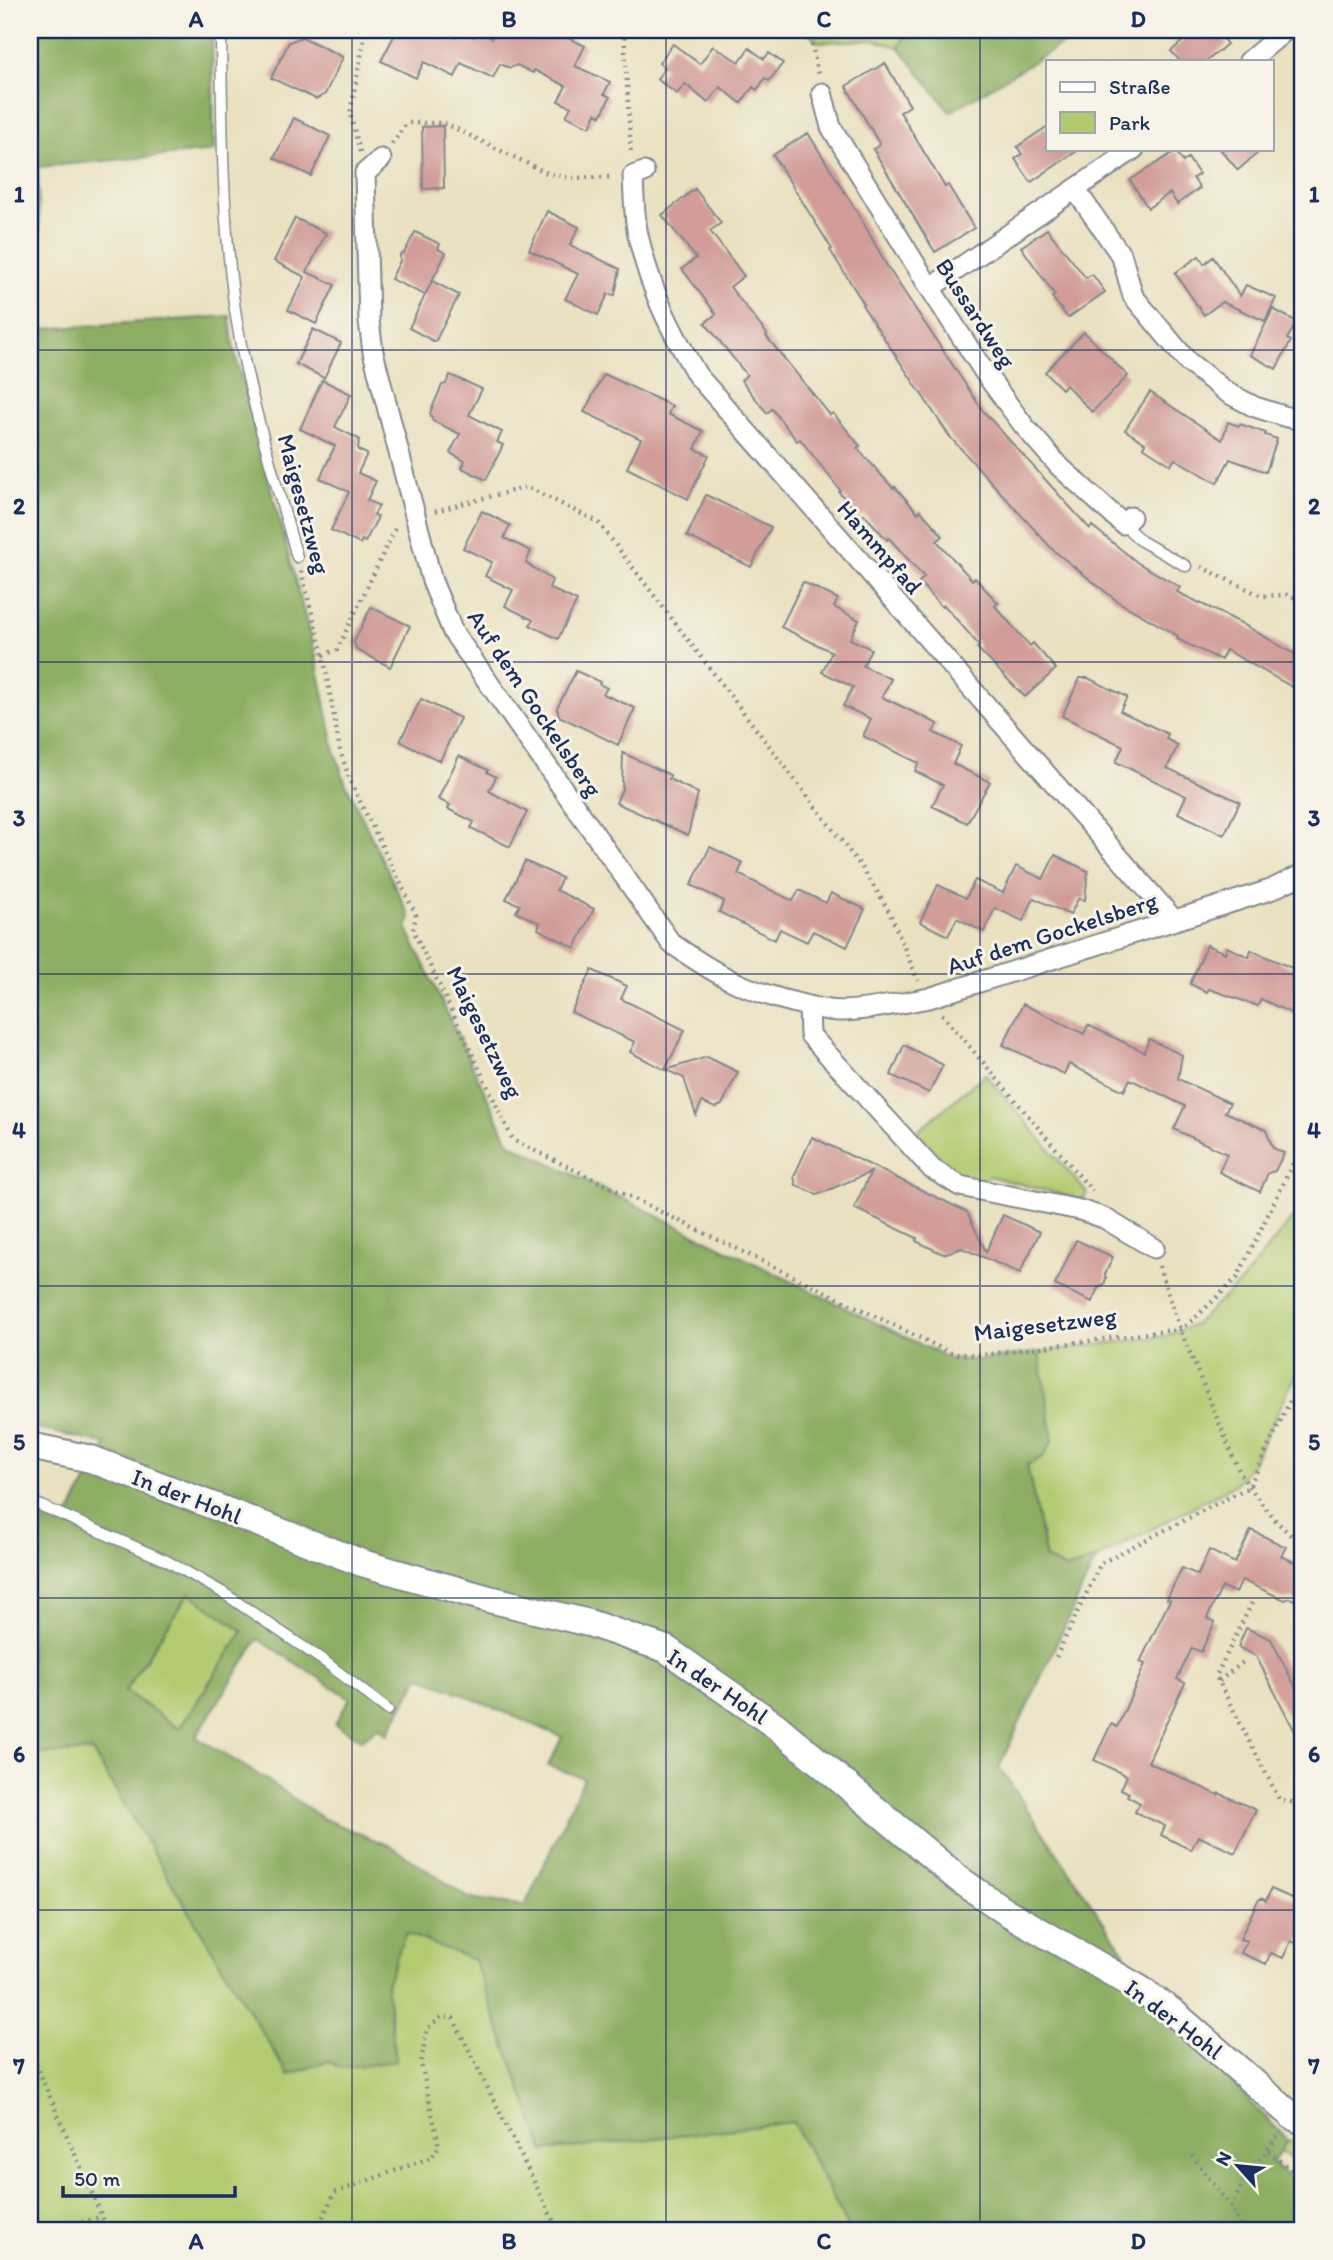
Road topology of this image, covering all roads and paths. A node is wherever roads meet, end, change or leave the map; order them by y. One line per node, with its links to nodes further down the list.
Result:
1 (221, 30): 18 (lane, Maigesetzweg)
2 (366, 30): 10 (path)
3 (624, 30): 11 (path)
4 (747, 30): 7 (path)
5 (1286, 30): 6 (street)
6 (1250, 60)
7 (822, 93): 13 (street, Bussardweg)
8 (1133, 150): 12 (street)
9 (381, 159): 10 (street); 11 (path)
10 (365, 173): 25 (street, Auf dem Gockelsberg)
11 (638, 174): 23 (street, Hammpfad)
12 (1075, 189): 13 (street); 14 (street)
13 (930, 288): 16 (street, Bussardweg)
14 (1303, 420)
15 (440, 510): 24 (path)
16 (1127, 520): 19 (lane)
17 (398, 523): 21 (path)
18 (297, 557): 21 (path, Maigesetzweg)
19 (1186, 566): 20 (path)
20 (1303, 600)
21 (323, 655): 29 (path, Maigesetzweg)
22 (1303, 874): 23 (street, Auf dem Gockelsberg)
23 (1174, 920): 24 (street, Auf dem Gockelsberg)
24 (929, 998): 25 (street, Auf dem Gockelsberg); 27 (path)
25 (809, 1007): 27 (street)
26 (1303, 1143): 29 (path)
27 (1104, 1218): 28 (street)
28 (1154, 1248): 29 (path)
29 (1180, 1329): 32 (path)
30 (1303, 1374): 32 (path)
31 (30, 1446): 42 (street, In der Hohl)
32 (1249, 1486): 34 (path); 36 (path)
33 (30, 1501): 39 (lane)
34 (1303, 1545)
35 (1252, 1603): 38 (path)
36 (1056, 1657)
37 (1243, 1662): 38 (path)
38 (1219, 1681): 40 (path)
39 (388, 1710)
40 (1303, 1805)
41 (30, 2051): 47 (path)
42 (1293, 2126): 43 (path)
43 (1268, 2151): 45 (path); 46 (path)
44 (1192, 2155): 46 (path)
45 (1303, 2180)
46 (1231, 2208): 52 (path)
47 (101, 2217): 48 (path); 49 (path)
48 (55, 2230)
49 (108, 2230)
50 (317, 2230): 51 (path)
51 (558, 2230)
52 (1243, 2230)

